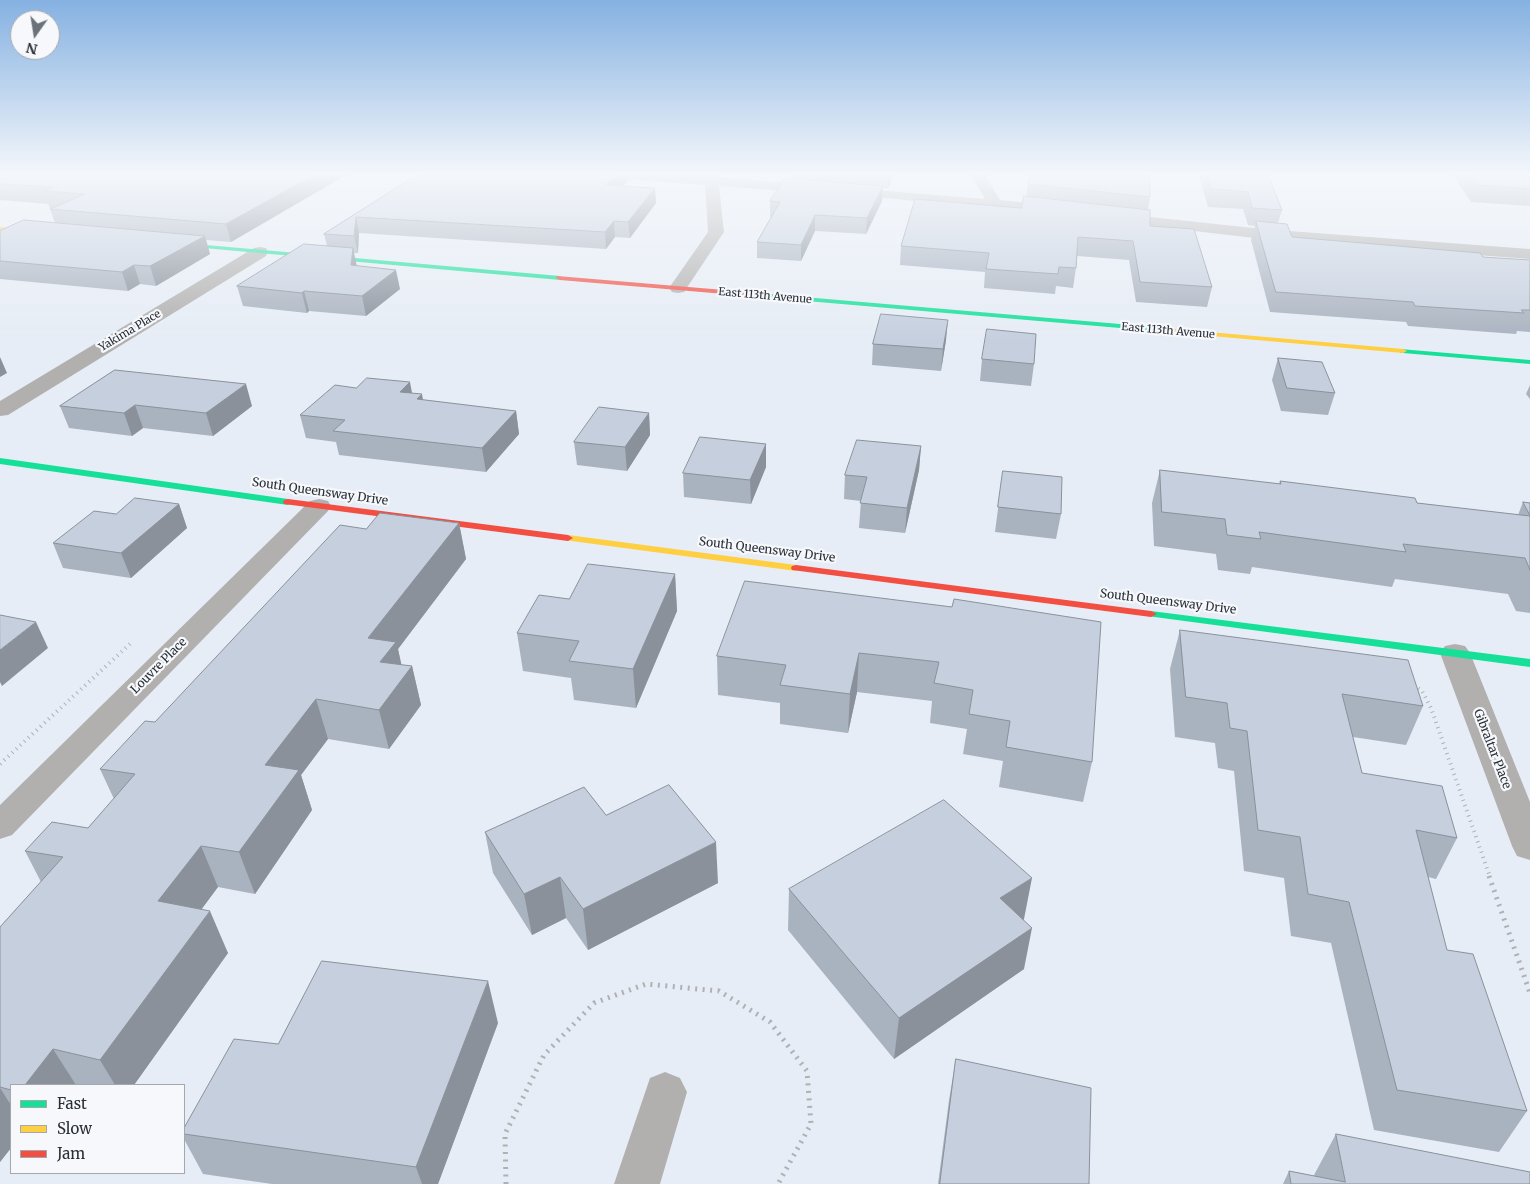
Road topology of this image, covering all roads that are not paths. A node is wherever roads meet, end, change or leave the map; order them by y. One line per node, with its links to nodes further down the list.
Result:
1 (15, 230): 4 (street)
2 (716, 230): 8 (street)
3 (1227, 230): 7 (street)
4 (58, 234)
5 (164, 243): 6 (street, East 113th Avenue)
6 (260, 252): 8 (street, East 113th Avenue); 10 (street, Yakima Place)
7 (1530, 254)
8 (678, 288): 9 (street, East 113th Avenue)
9 (1530, 362)
10 (0, 410)
11 (0, 461): 12 (street, South Queensway Drive)
12 (318, 506): 13 (street, South Queensway Drive); 15 (street, Louvre Place)
13 (1454, 653): 14 (street, South Queensway Drive); 16 (street, Gibraltar Place)
14 (1530, 663)
15 (0, 826)
16 (1530, 846)
17 (665, 1092): 18 (street)
18 (637, 1184)

